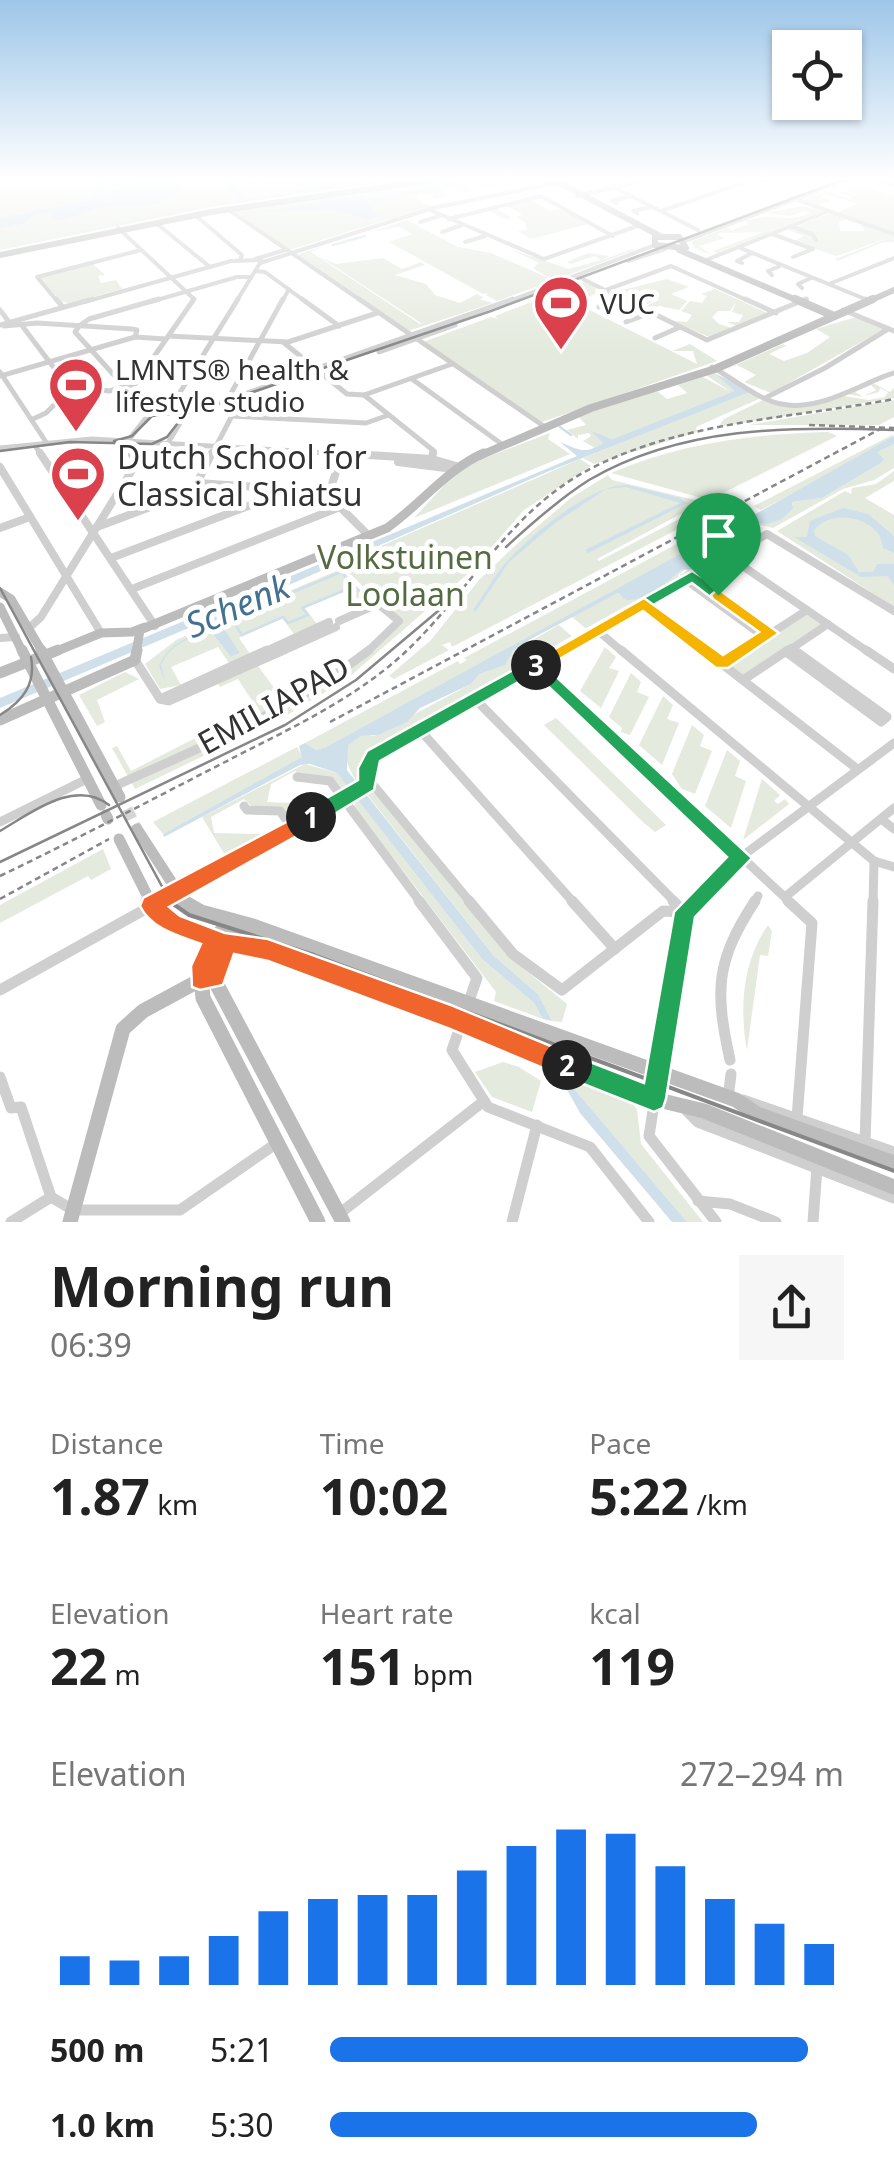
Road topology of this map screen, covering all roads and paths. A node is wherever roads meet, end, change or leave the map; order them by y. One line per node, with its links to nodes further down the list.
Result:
1 (81, 237): 25 (main road)
2 (127, 237): 22 (street)
3 (173, 237): 32 (street)
4 (223, 237): 28 (street)
5 (266, 237): 23 (street)
6 (344, 237): 23 (street)
7 (480, 237): 18 (street)
8 (491, 237): 9 (street)
9 (610, 237)
10 (654, 237): 16 (main road)
11 (690, 237): 19 (street)
12 (699, 237): 19 (street)
13 (764, 237): 20 (street)
14 (780, 237): 26 (street)
15 (814, 237): 17 (street)
16 (657, 239): 19 (main road); 21 (main road); 35 (street)
17 (816, 240)
18 (465, 242)
19 (682, 244): 21 (main road); 29 (main road)
20 (738, 247): 24 (street); 29 (street)
21 (665, 249): 35 (street)
22 (141, 250): 37 (street); 49 (street)
23 (289, 253): 33 (street); 33 (street); 55 (street)
24 (752, 253): 30 (street); 31 (street)
25 (0, 254)
26 (794, 257)
27 (894, 258): 38 (street)
28 (240, 260): 32 (street); 33 (street)
29 (708, 260): 45 (main road)
30 (742, 262)
31 (782, 265): 34 (street); 36 (street)
32 (210, 267): 37 (street)
33 (255, 267): 40 (street); 43 (street); 69 (street)
34 (772, 275)
35 (580, 277): 41 (street); 67 (street)
36 (812, 277): 38 (street); 39 (street)
37 (172, 278): 43 (street); 49 (street)
38 (829, 284): 48 (street)
39 (802, 288)
40 (289, 289): 46 (street); 47 (street)
41 (606, 290): 44 (street); 53 (street)
42 (894, 290): 48 (main road)
43 (188, 292): 61 (street); 66 (street)
44 (622, 298): 50 (street); 52 (street)
45 (805, 300): 53 (street); 54 (main road)
46 (280, 301): 47 (street); 71 (street)
47 (304, 301): 62 (street)
48 (870, 301): 54 (main road)
49 (63, 307): 56 (street)
50 (599, 307)
51 (0, 310): 57 (street)
52 (651, 312): 58 (street); 64 (street)
53 (776, 312): 64 (street)
54 (842, 312): 65 (street); 76 (main road)
55 (377, 313): 62 (street); 67 (street)
56 (32, 316): 57 (street); 59 (street)
57 (9, 322): 60 (street); 63 (street)
58 (626, 322)
59 (37, 323): 61 (street); 63 (street)
60 (0, 325)
61 (78, 326): 68 (street); 73 (street)
62 (338, 326): 72 (street)
63 (24, 328): 74 (street)
64 (680, 328): 70 (street)
65 (891, 330): 88 (street)
66 (169, 336): 68 (street); 69 (street); 82 (street)
67 (413, 337): 75 (street); 77 (street)
68 (135, 338): 73 (street)
69 (213, 338): 71 (street); 90 (street)
70 (655, 338)
71 (259, 340): 72 (street); 83 (street)
72 (284, 342): 77 (street)
73 (90, 350): 74 (street); 82 (street)
74 (49, 362): 79 (street); 81 (street)
75 (452, 364): 80 (street); 96 (street)
76 (717, 367): 88 (street); 96 (main road)
77 (317, 370): 86 (street); 87 (street)
78 (894, 374): 88 (street)
79 (1, 375): 95 (street)
80 (412, 379): 86 (street); 100 (street)
81 (67, 384): 84 (street); 85 (street)
82 (124, 388): 84 (street); 91 (street)
83 (233, 389): 87 (street); 89 (street)
84 (82, 390): 85 (street)
85 (64, 395): 95 (street)
86 (364, 395): 93 (street)
87 (239, 396): 89 (street)
88 (767, 396)
89 (230, 400): 92 (street); 94 (street)
90 (168, 410): 91 (street); 92 (street)
91 (148, 414): 98 (street)
92 (185, 414): 99 (street)
93 (390, 415): 94 (street); 106 (street)
94 (232, 416): 102 (street)
95 (33, 419): 97 (street)
96 (544, 427): 100 (main road)
97 (46, 442): 98 (street); 103 (street)
98 (127, 444): 99 (street); 101 (street); 105 (street)
99 (166, 445): 102 (street); 105 (street)
100 (503, 445): 107 (main road)
101 (36, 446): 103 (street); 115 (street)
102 (216, 448): 104 (street); 109 (street)
103 (0, 450)
104 (341, 456): 106 (street); 110 (street)
105 (137, 462): 115 (street)
106 (432, 462): 107 (street)
107 (453, 464): 116 (main road)
108 (0, 467): 113 (street)
109 (198, 482): 111 (street); 115 (street)
110 (331, 487): 111 (street); 112 (street)
111 (278, 488): 118 (street)
112 (340, 507): 116 (street); 121 (street)
113 (30, 517): 114 (street); 119 (street)
114 (0, 528)
115 (95, 530): 118 (street); 119 (street)
116 (369, 536): 126 (main road)
117 (728, 556): 120 (street); 124 (street); 125 (street)
118 (110, 558): 121 (street)
119 (66, 576): 128 (street); 130 (street)
120 (689, 578): 123 (street); 131 (street)
121 (132, 590): 126 (street)
122 (1, 599): 128 (main road); 132 (main road)
123 (644, 603): 129 (street); 138 (street)
124 (807, 610): 127 (street); 131 (street)
125 (894, 611)
126 (154, 624): 134 (main road)
127 (828, 624): 135 (street); 140 (street)
128 (29, 628): 136 (main road)
129 (598, 630): 139 (street); 156 (street)
130 (102, 633): 134 (main road); 136 (main road)
131 (767, 635): 138 (street)
132 (16, 637): 133 (street); 137 (main road)
133 (0, 638)
134 (138, 646): 143 (main road); 154 (street, EMILIAPAD)
135 (788, 650): 135 (street); 142 (street)
136 (43, 656): 137 (main road); 143 (main road)
137 (28, 663): 141 (main road); 144 (main road)
138 (722, 664): 142 (street)
139 (535, 665): 145 (street); 166 (street)
140 (894, 669)
141 (0, 673)
142 (743, 680): 149 (street)
143 (59, 683): 144 (main road); 154 (main road)
144 (41, 691): 146 (main road); 151 (main road)
145 (475, 699): 147 (street); 173 (street)
146 (0, 720)
147 (420, 730): 152 (street); 176 (street)
148 (894, 743): 149 (street)
149 (856, 768): 156 (street)
150 (298, 777): 153 (street)
151 (82, 782): 158 (main road); 160 (street)
152 (367, 784): 153 (street); 176 (street)
153 (347, 796): 161 (street); 179 (street)
154 (122, 799)
155 (244, 806): 161 (street)
156 (807, 806): 165 (street); 166 (street)
157 (894, 808): 159 (street)
158 (105, 813)
159 (881, 819): 163 (street); 165 (street)
160 (0, 822)
161 (292, 828): 170 (street)
162 (138, 829): 170 (main road)
163 (894, 829)
164 (118, 839): 172 (main road)
165 (851, 843): 167 (street); 171 (street)
166 (742, 858): 169 (street); 173 (street)
167 (874, 861): 168 (street); 191 (street)
168 (894, 867)
169 (764, 890): 171 (street); 180 (street)
170 (175, 892): 172 (street); 174 (main road)
171 (785, 897): 189 (street)
172 (151, 906): 175 (main road); 178 (street)
173 (684, 912): 176 (street); 181 (street)
174 (233, 921): 175 (main road); 179 (main road)
175 (223, 940): 177 (main road); 179 (main road)
176 (615, 949)
177 (208, 978): 192 (main road); 200 (main road); 202 (main road)
178 (0, 990)
179 (460, 1012): 181 (main road); 184 (main road); 186 (street)
180 (730, 1060)
181 (659, 1072): 184 (street); 185 (main road)
182 (731, 1074): 185 (street)
183 (0, 1077): 188 (street)
184 (654, 1099): 187 (main road); 199 (street)
185 (732, 1099): 189 (street); 194 (main road)
186 (484, 1101): 190 (street); 202 (street)
187 (684, 1108): 195 (street); 196 (main road)
188 (5, 1112): 197 (street)
189 (797, 1118): 191 (street)
190 (537, 1126): 205 (street); 206 (street)
191 (865, 1142): 193 (street)
192 (278, 1143): 201 (street); 204 (main road)
193 (894, 1152)
194 (894, 1162)
195 (816, 1167): 198 (street); 209 (street)
196 (894, 1187)
197 (51, 1197): 200 (street); 203 (street)
198 (894, 1198)
199 (698, 1201): 207 (street); 208 (street)
200 (72, 1216): 201 (street)
201 (180, 1216)
202 (341, 1218)
203 (10, 1222)
204 (318, 1222)
205 (512, 1222)
206 (650, 1222)
207 (716, 1222)
208 (776, 1222)
209 (814, 1222)

